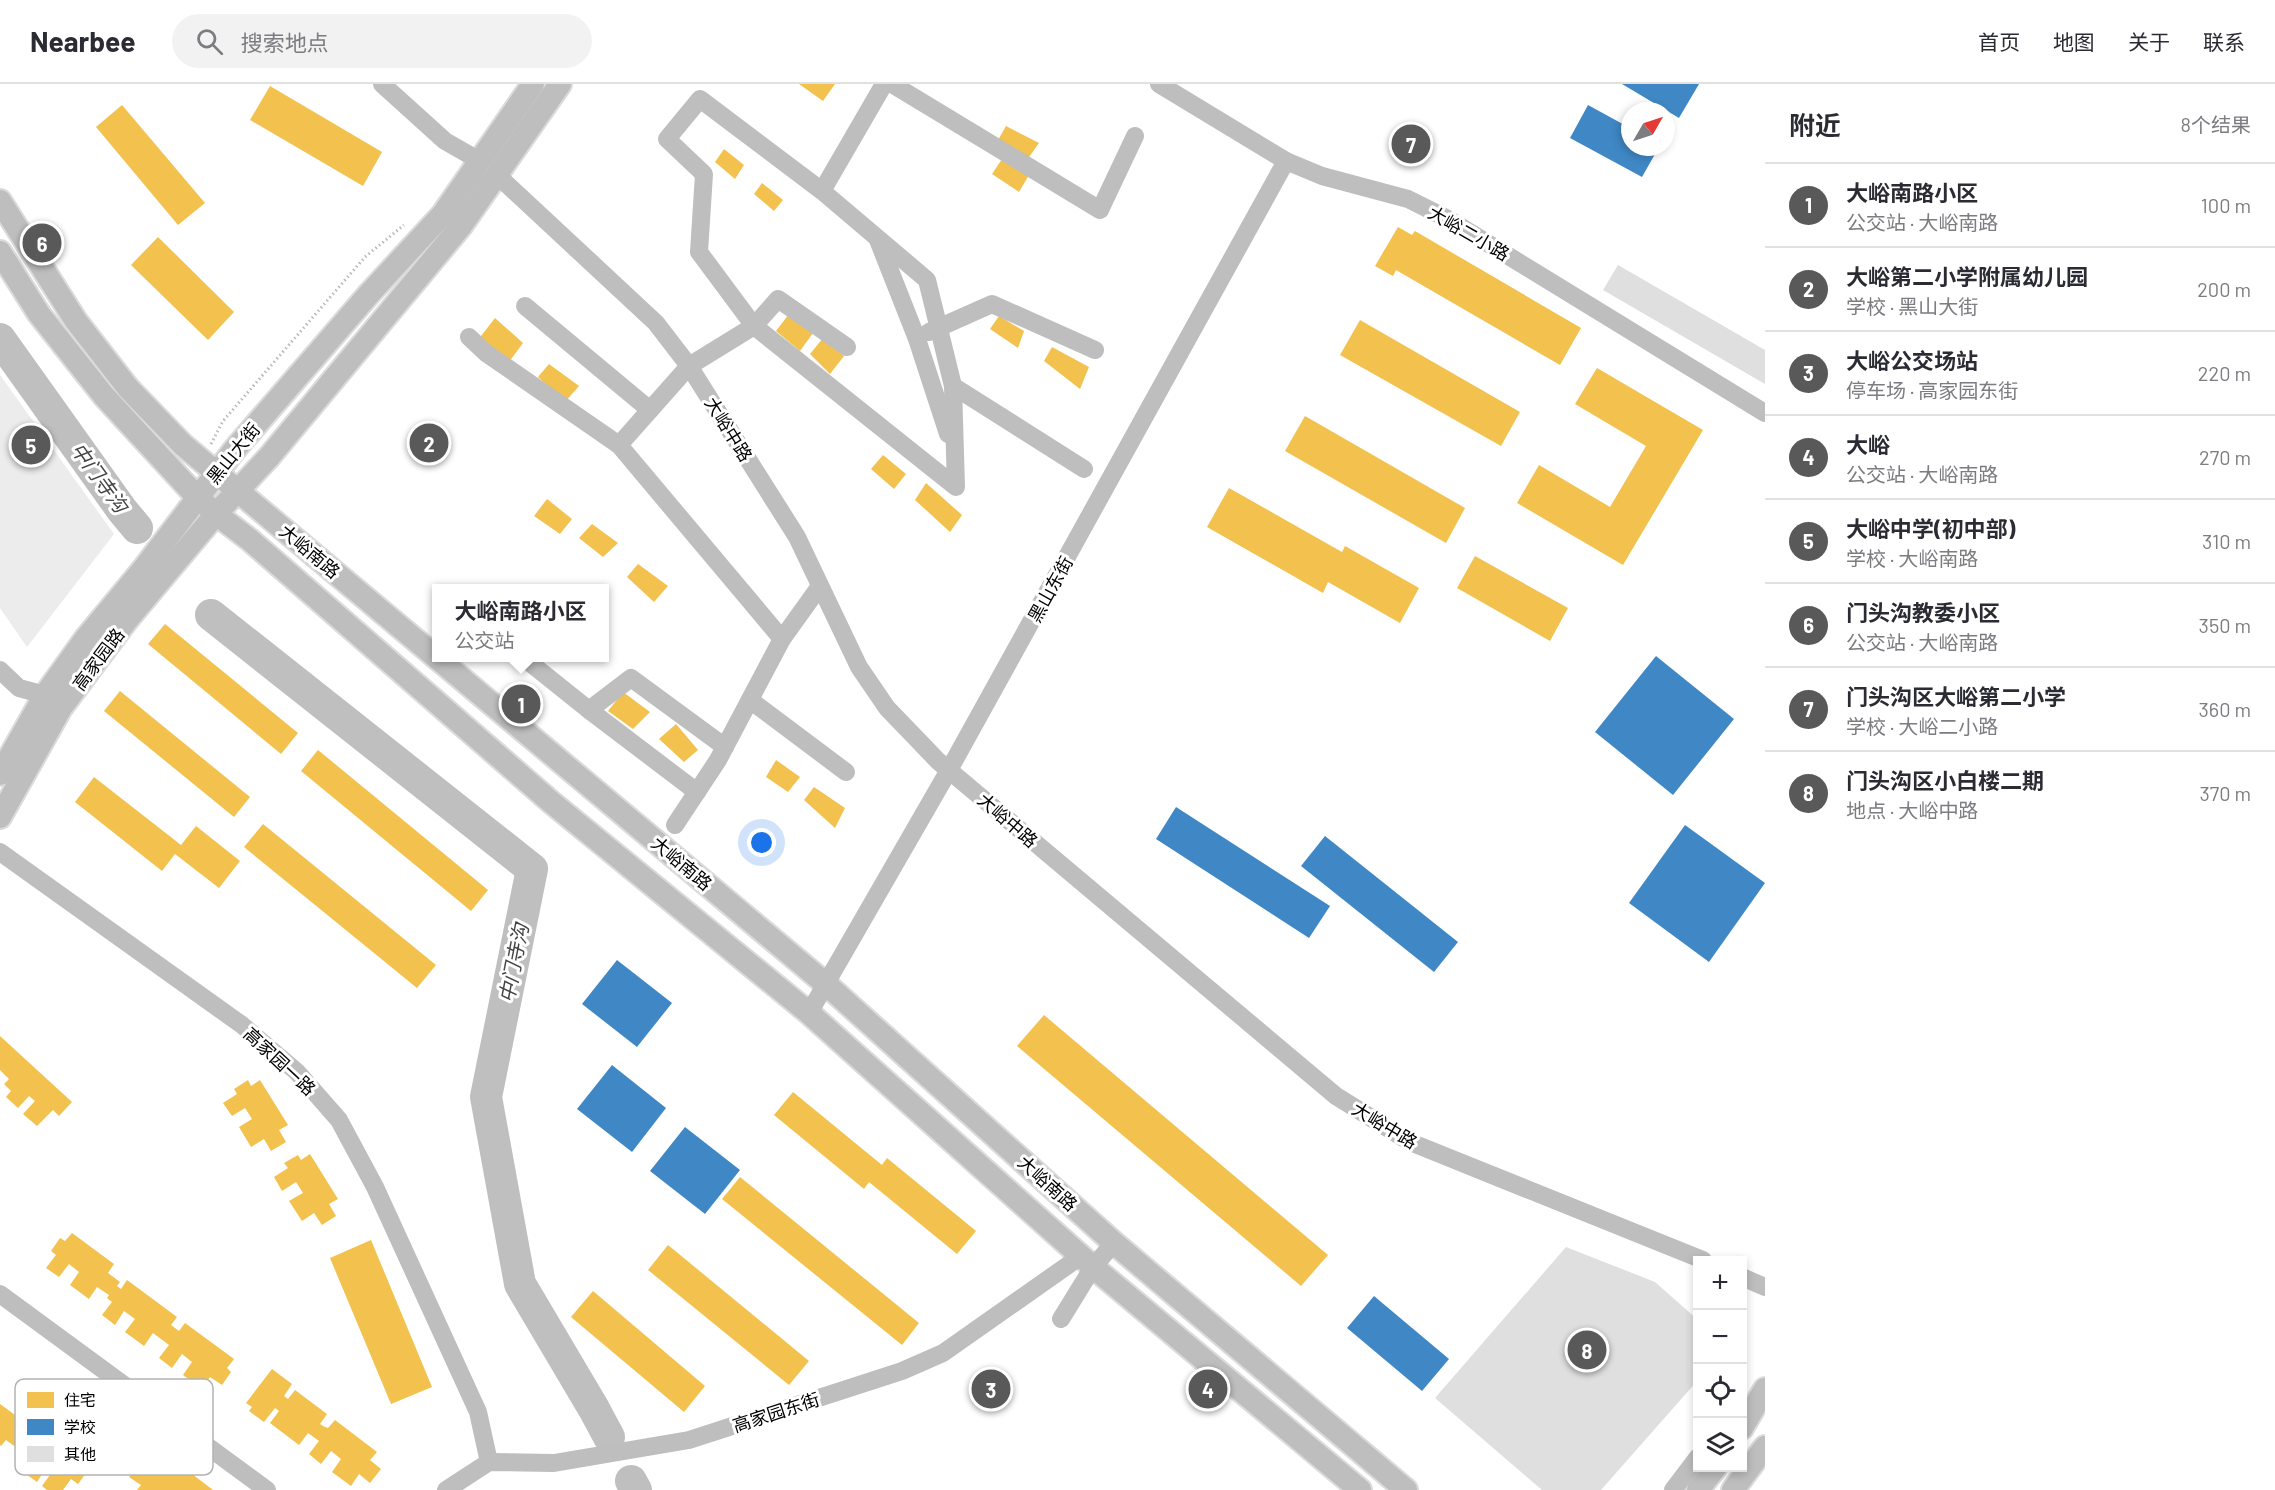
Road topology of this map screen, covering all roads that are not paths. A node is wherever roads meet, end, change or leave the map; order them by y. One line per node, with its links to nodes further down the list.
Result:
1 (382, 84): 9 (street, 大峪中路)
2 (533, 84): 9 (main road, 黑山大街)
3 (560, 84): 9 (main road, 黑山大街)
4 (884, 84): 10 (street)
5 (892, 84): 7 (street)
6 (1159, 84): 8 (street, 大峪二小路)
7 (1136, 136)
8 (1286, 161): 24 (street, 大峪二小路); 42 (street, 黑山东街)
9 (489, 168): 21 (street, 大峪中路); 27 (main road, 黑山大街); 29 (main road, 黑山大街)
10 (822, 191): 12 (street); 15 (street)
11 (0, 201): 27 (main road, 大峪南路)
12 (878, 238): 16 (street); 18 (street)
13 (0, 252): 30 (main road, 大峪南路)
14 (525, 306): 23 (street)
15 (754, 326): 19 (street); 21 (street); 26 (street)
16 (939, 326): 18 (street); 20 (street); 22 (street)
17 (469, 337): 25 (street)
18 (918, 339): 26 (street)
19 (847, 347)
20 (1095, 350)
21 (689, 366): 23 (street); 32 (street, 大峪中路)
22 (953, 386): 26 (street); 28 (street)
23 (650, 410): 25 (street)
24 (1765, 413)
25 (619, 445): 33 (street)
26 (955, 455)
27 (210, 468): 29 (main road, 大峪南路); 30 (main road, 黑山大街)
28 (1084, 469)
29 (237, 492): 31 (main road, 黑山大街); 34 (main road, 大峪南路)
30 (197, 497): 31 (main road, 大峪南路); 38 (main road, 高家园路)
31 (216, 514): 46 (main road, 高家园路); 50 (main road, 大峪南路)
32 (820, 586): 33 (street); 42 (street, 大峪中路)
33 (782, 639): 39 (street)
34 (432, 653)
35 (443, 662): 49 (main road, 大峪南路)
36 (530, 662): 40 (street)
37 (0, 670): 38 (street)
38 (45, 695): 44 (main road, 高家园路)
39 (750, 700): 41 (street); 43 (street)
40 (589, 710): 41 (street); 45 (street)
41 (725, 747): 45 (street)
42 (950, 770): 49 (street, 黑山东街); 52 (street, 大峪中路)
43 (846, 772)
44 (0, 774)
45 (697, 792): 47 (street)
46 (0, 817)
47 (675, 825)
48 (0, 852): 64 (street, 高家园一路)
49 (827, 985): 50 (street, 黑山东街); 51 (main road, 大峪南路)
50 (809, 1013): 53 (main road, 大峪南路)
51 (1114, 1243): 53 (street); 70 (main road, 大峪南路)
52 (1693, 1256)
53 (1087, 1261): 57 (street); 64 (street, 高家园东街); 69 (main road, 大峪南路)
54 (1747, 1280): 55 (street)
55 (1765, 1287)
56 (0, 1294): 58 (street)
57 (1061, 1319)
58 (116, 1379)
59 (1765, 1388): 60 (street); 61 (main road)
60 (1747, 1406)
61 (1747, 1421)
62 (1765, 1447): 73 (main road)
63 (213, 1450): 67 (street)
64 (489, 1462): 68 (street)
65 (1693, 1464): 71 (street)
66 (1711, 1472): 72 (main road)
67 (267, 1490)
68 (446, 1490)
69 (1360, 1490)
70 (1406, 1490)
71 (1673, 1490)
72 (1698, 1490)
73 (1733, 1490)

